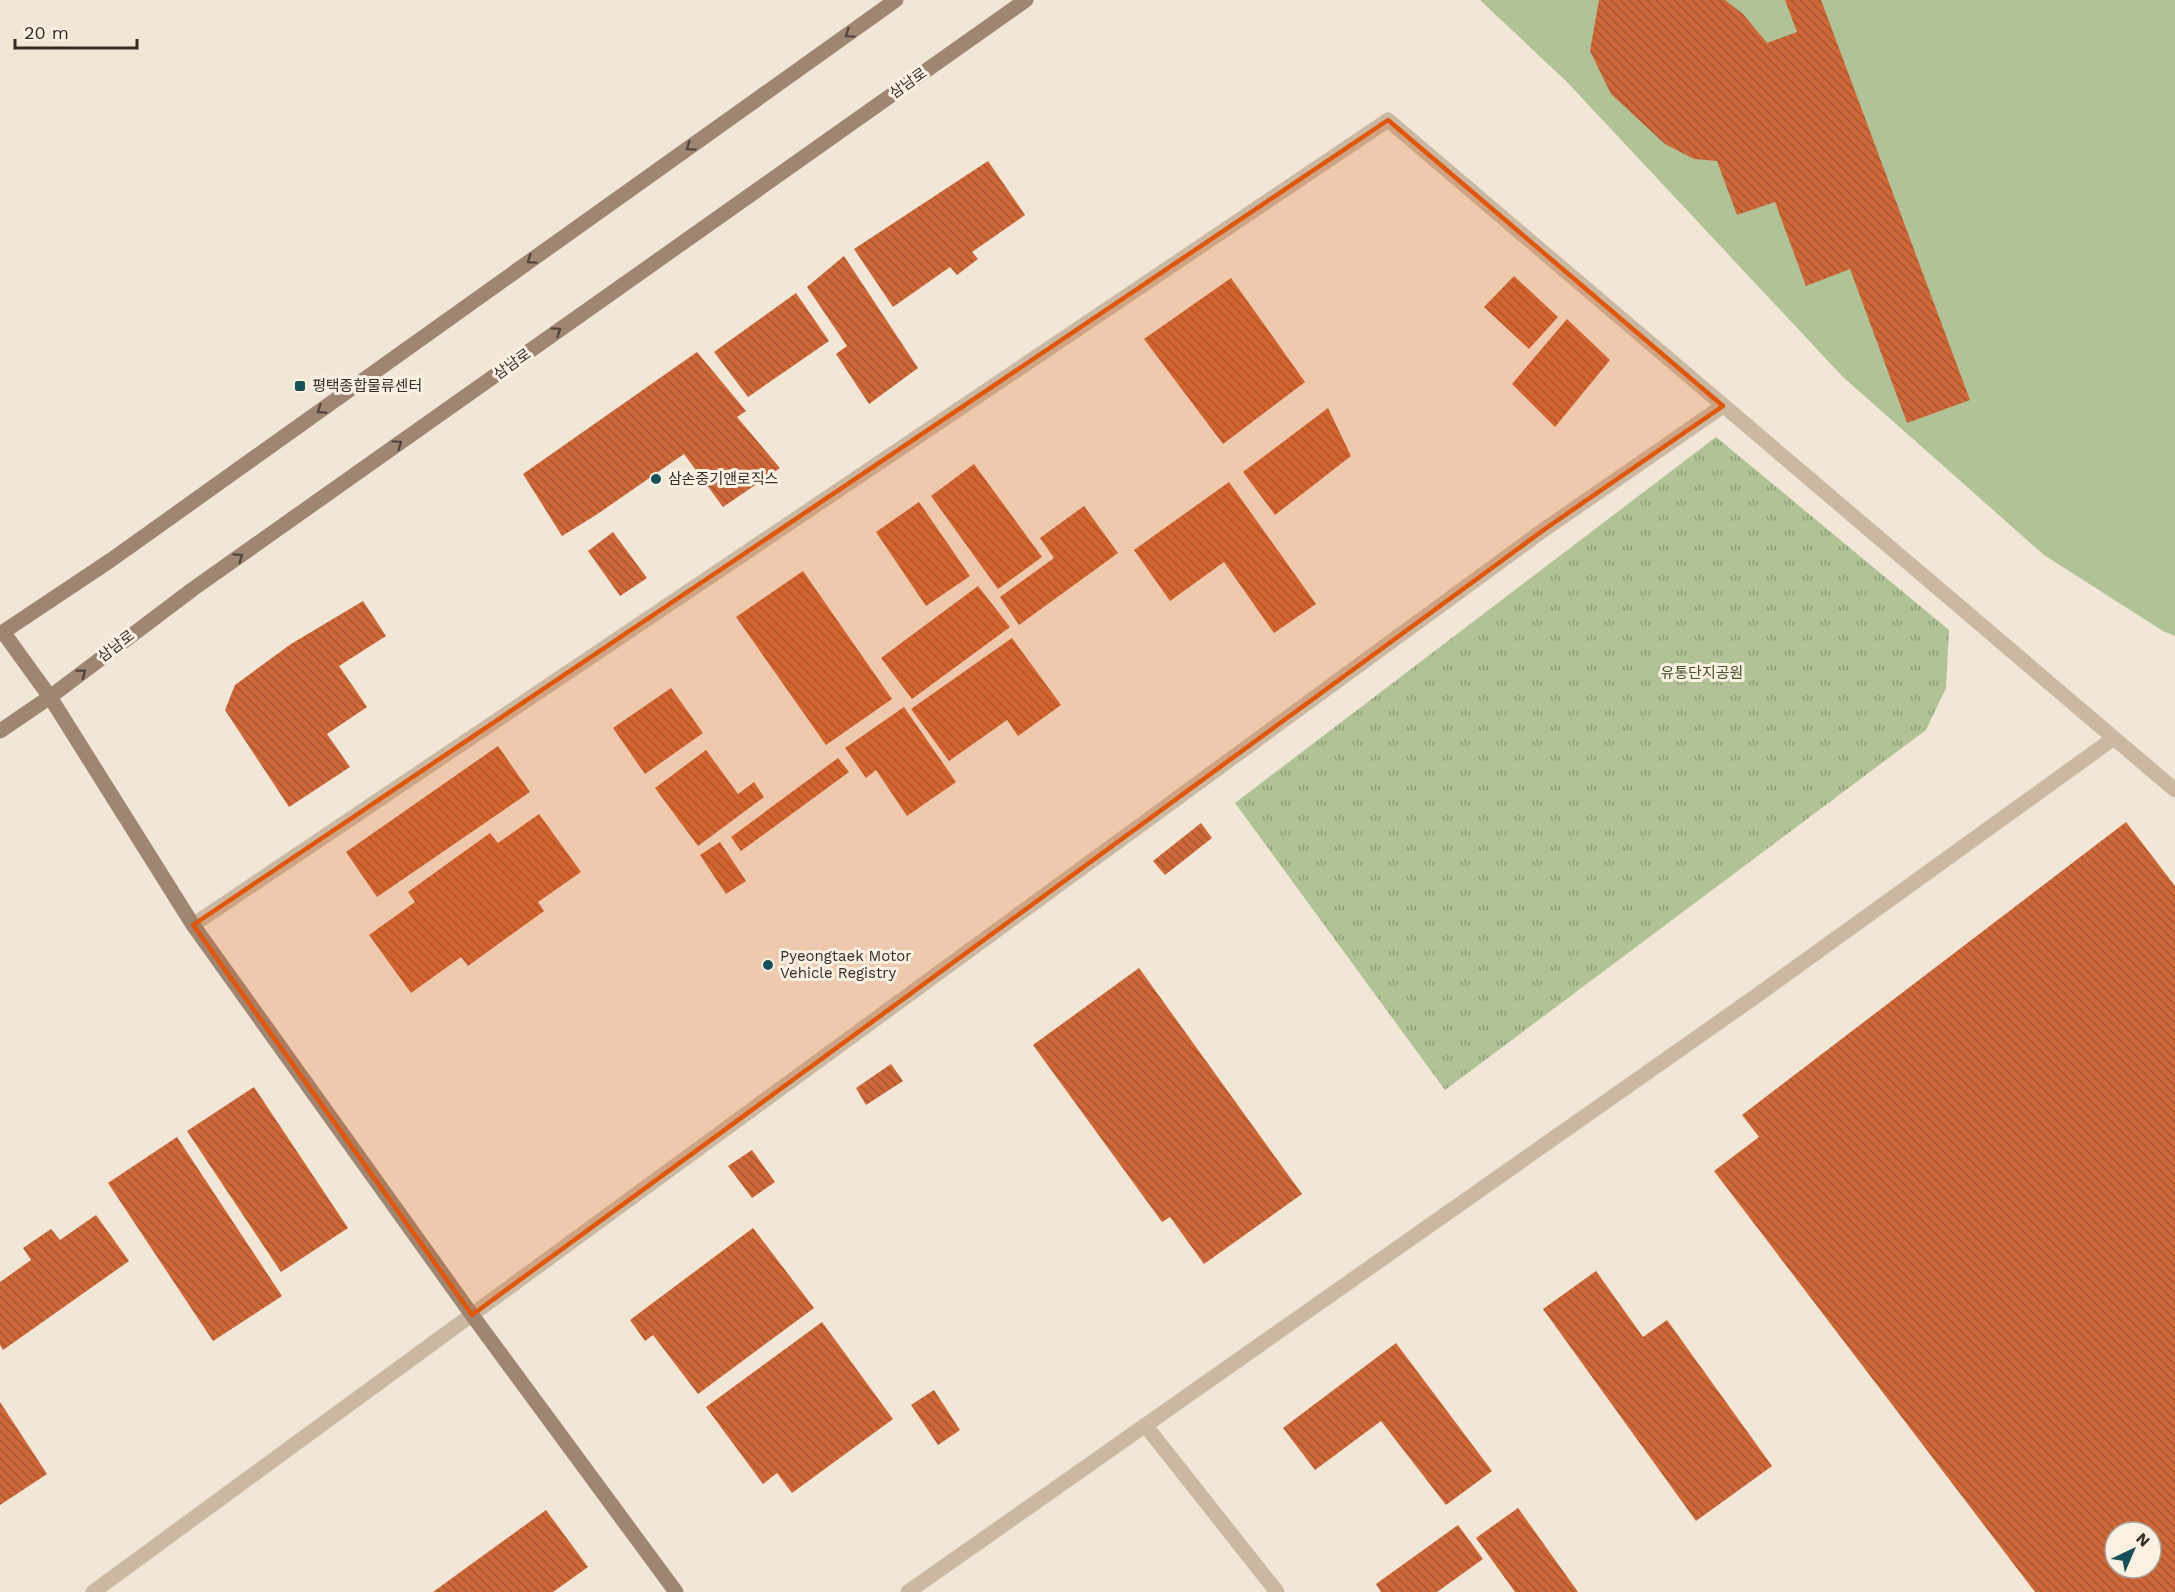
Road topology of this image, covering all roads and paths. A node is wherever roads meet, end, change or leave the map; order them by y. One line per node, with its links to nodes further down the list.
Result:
1 (896, 0): 4 (main road, one-way to 4)
2 (1026, 0): 5 (main road, 삼남로, one-way to 2)
3 (1723, 406): 7 (street); 9 (street); 10 (street)
4 (2, 633): 5 (main road)
5 (50, 696): 6 (main road, 삼남로); 9 (main road)
6 (0, 731)
7 (2114, 738): 8 (street); 11 (street)
8 (2175, 790)
9 (193, 925): 10 (main road)
10 (472, 1315): 12 (street); 13 (main road)
11 (1145, 1425): 14 (street); 15 (street)
12 (93, 1592)
13 (676, 1592)
14 (908, 1592)
15 (1277, 1592)

